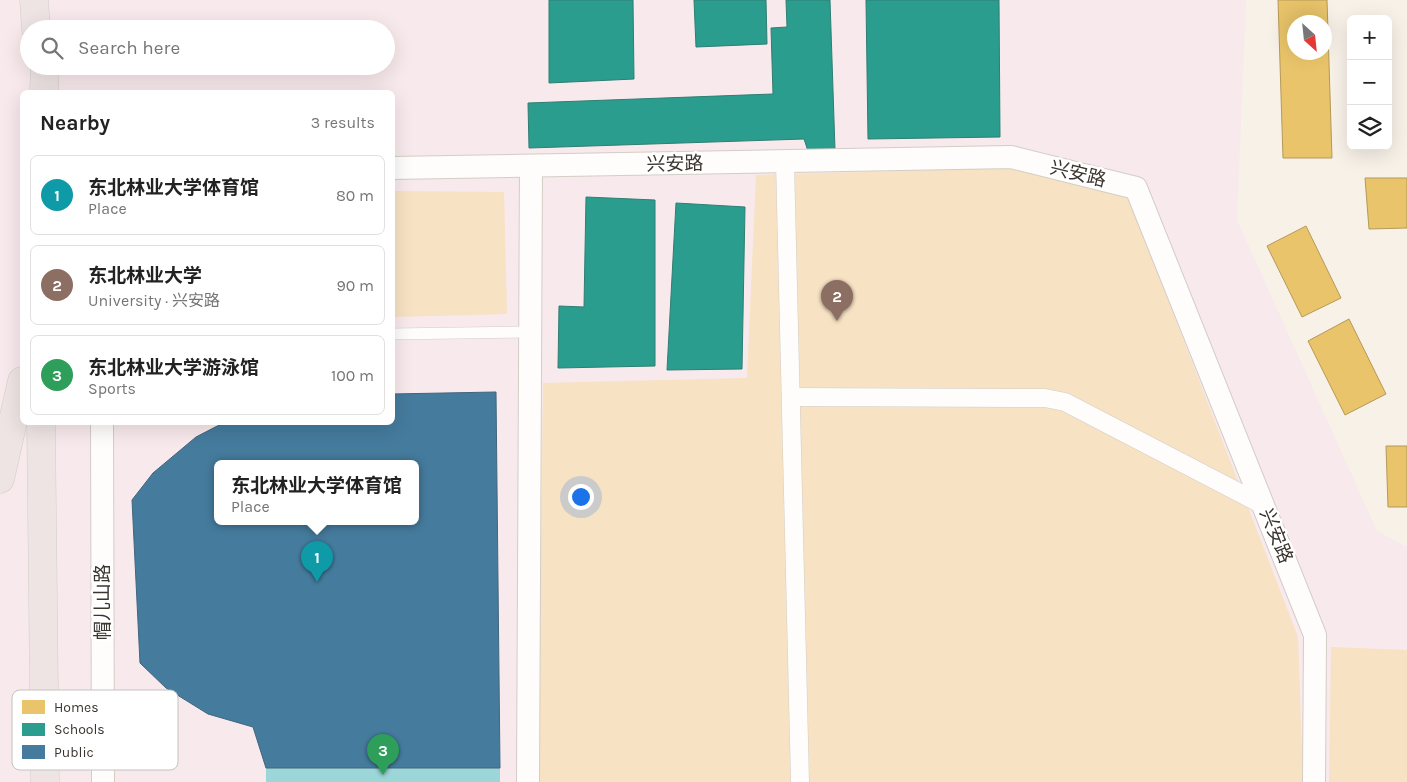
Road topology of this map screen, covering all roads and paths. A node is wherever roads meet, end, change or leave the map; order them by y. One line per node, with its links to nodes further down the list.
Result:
1 (34, 0): 3 (main road)
2 (45, 0): 4 (main road)
3 (35, 20)
4 (46, 20)
5 (38, 75): 7 (main road)
6 (45, 75): 8 (main road)
7 (39, 90)
8 (44, 90)
9 (785, 162): 10 (street, 兴安路); 15 (street); 19 (street, 兴安路)
10 (531, 166): 11 (street, 兴安路); 12 (street)
11 (395, 168)
12 (531, 332): 13 (lane); 22 (street)
13 (395, 334)
14 (20, 390): 18 (main road)
15 (790, 397): 19 (street); 23 (street)
16 (41, 425): 20 (main road)
17 (102, 425): 21 (street, 帽儿山路)
18 (0, 479)
19 (1263, 505): 24 (street, 兴安路)
20 (44, 690)
21 (103, 690)
22 (528, 782)
23 (800, 782)
24 (1314, 782)

